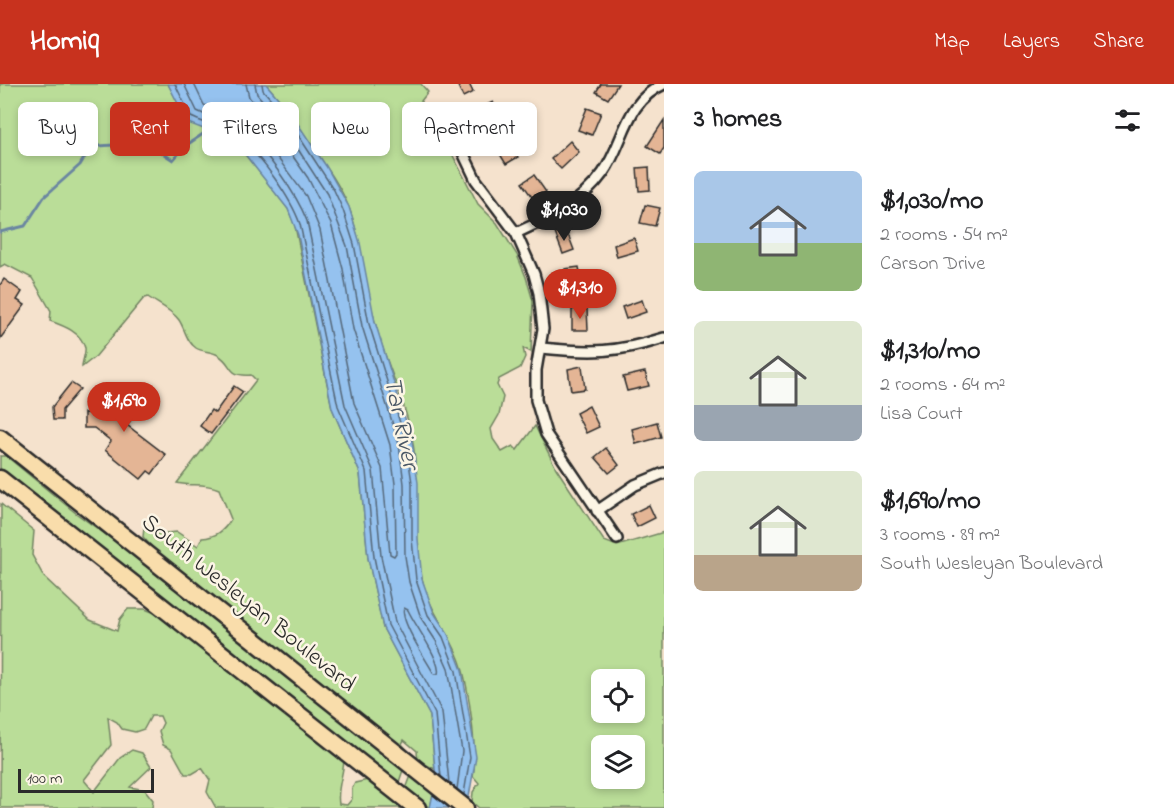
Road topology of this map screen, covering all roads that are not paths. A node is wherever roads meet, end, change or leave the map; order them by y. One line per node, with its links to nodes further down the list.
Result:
1 (664, 84): 3 (street)
2 (465, 156): 3 (street)
3 (516, 233): 5 (street)
4 (664, 338): 5 (street)
5 (542, 348): 9 (street)
6 (0, 438): 12 (highway, South Wesleyan Boulevard)
7 (664, 473): 9 (street)
8 (0, 479): 11 (highway)
9 (597, 511): 10 (street)
10 (617, 539)
11 (417, 808)
12 (465, 808)

